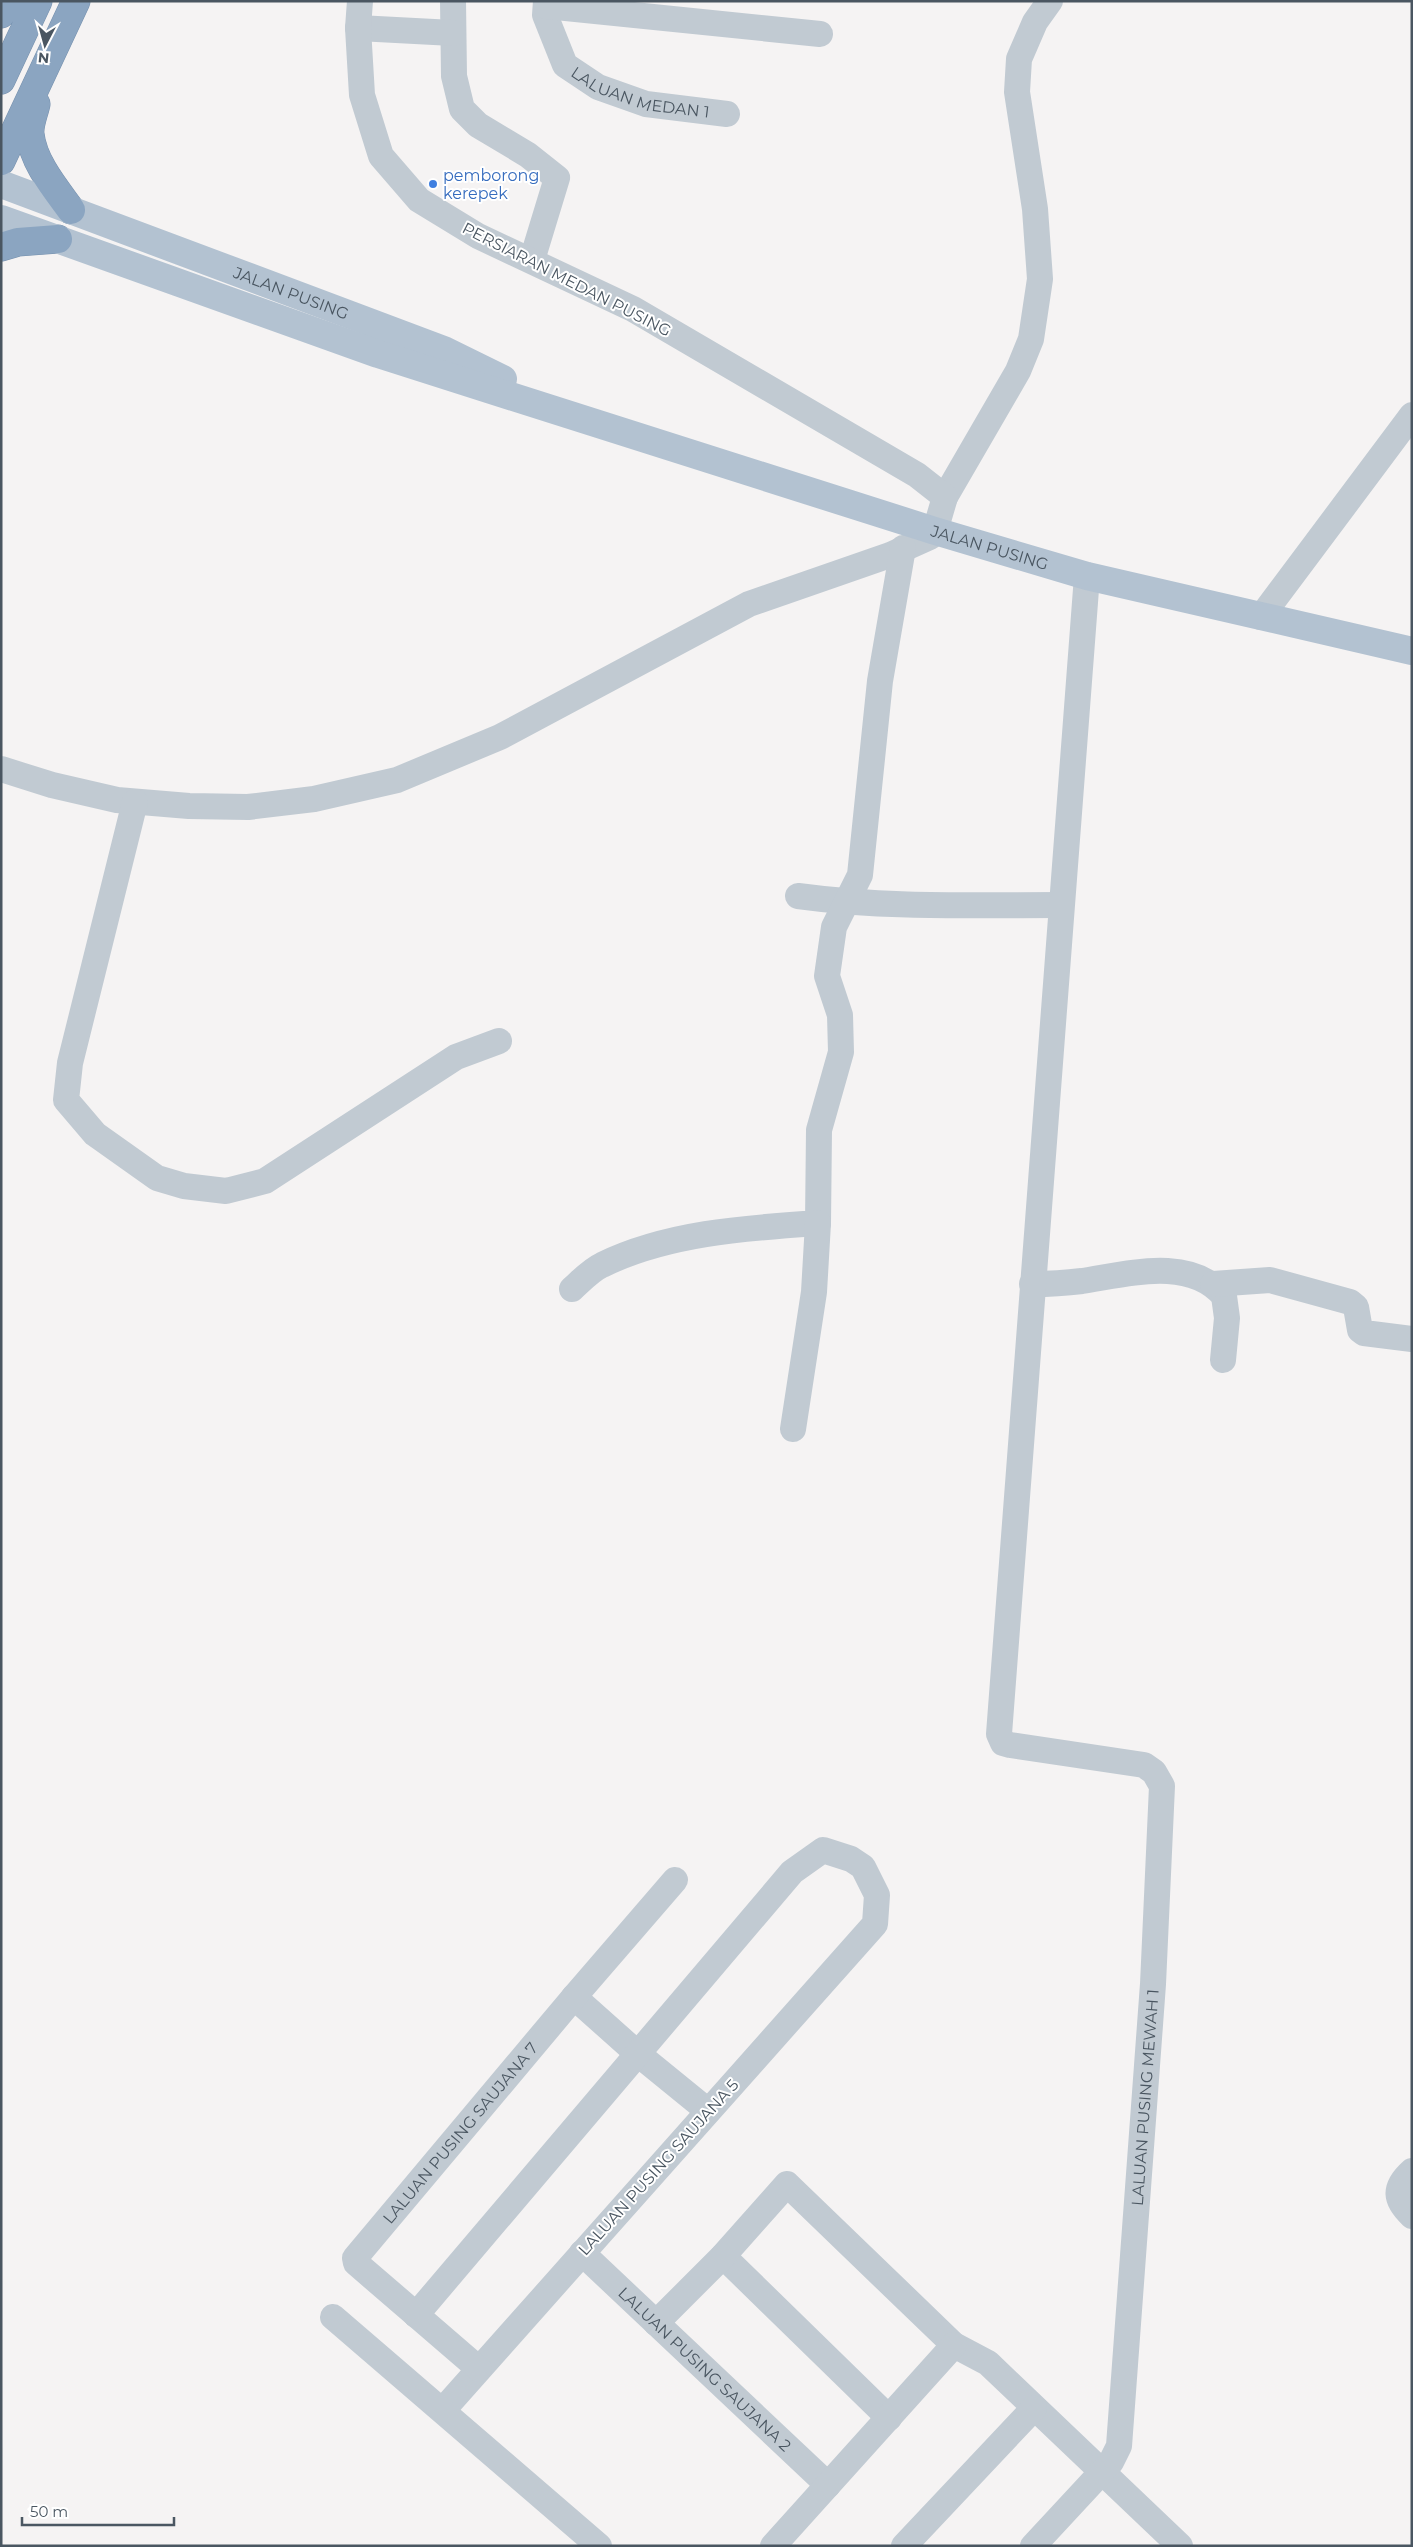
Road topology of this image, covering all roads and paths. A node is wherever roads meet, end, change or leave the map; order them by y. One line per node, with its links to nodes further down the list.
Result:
1 (10, 1): 8 (highway)
2 (38, 1): 13 (highway)
3 (76, 1): 12 (highway)
4 (360, 1): 9 (street, PERSIARAN MEDAN PUSING)
5 (453, 1): 10 (street)
6 (1050, 1): 24 (street)
7 (546, 4): 11 (street); 14 (street, LALUAN MEDAN 1)
8 (1, 14)
9 (358, 28): 10 (street); 21 (street, PERSIARAN MEDAN PUSING)
10 (453, 33): 21 (street)
11 (820, 34)
12 (40, 78): 15 (highway); 17 (highway)
13 (1, 80)
14 (728, 114)
15 (1, 161)
16 (1, 184): 17 (main road, JALAN PUSING)
17 (71, 210): 23 (main road, JALAN PUSING)
18 (1, 219): 19 (main road, JALAN PUSING)
19 (58, 239): 20 (highway); 23 (main road, JALAN PUSING)
20 (1, 247)
21 (532, 260): 24 (street, PERSIARAN MEDAN PUSING)
22 (1412, 415): 28 (street)
23 (576, 416): 25 (main road, JALAN PUSING)
24 (945, 497): 25 (street)
25 (935, 531): 26 (street); 27 (main road, JALAN PUSING)
26 (903, 548): 31 (street); 33 (street)
27 (1087, 576): 28 (main road, JALAN PUSING); 34 (street)
28 (1261, 617): 29 (main road, JALAN PUSING)
29 (1412, 651)
30 (1, 769): 31 (street)
31 (135, 802): 35 (street)
32 (798, 896): 33 (street)
33 (846, 903): 34 (street); 36 (street)
34 (1061, 906): 37 (street)
35 (499, 1041)
36 (818, 1222): 39 (street); 42 (street)
37 (1032, 1284): 38 (street); 59 (street, LALUAN PUSING MEWAH 1)
38 (1213, 1284): 40 (street); 41 (street)
39 (572, 1289)
40 (1412, 1339)
41 (1223, 1360)
42 (793, 1428)
43 (675, 1880): 44 (street, LALUAN PUSING SAUJANA 7)
44 (574, 1997): 45 (street); 51 (street, LALUAN PUSING SAUJANA 7)
45 (638, 2054): 46 (street); 46 (street, LALUAN PUSING SAUJANA 5); 51 (street)
46 (708, 2111): 49 (street, LALUAN PUSING SAUJANA 5)
47 (1412, 2171): 48 (street)
48 (1406, 2210)
49 (582, 2253): 53 (street, LALUAN PUSING SAUJANA 2); 55 (street, LALUAN PUSING SAUJANA 5)
50 (723, 2256): 53 (street); 54 (street); 58 (street)
51 (416, 2315): 55 (street, LALUAN PUSING SAUJANA 7)
52 (333, 2317): 57 (street)
53 (656, 2323): 60 (street, LALUAN PUSING SAUJANA 2)
54 (954, 2346): 56 (street); 58 (street)
55 (479, 2369): 57 (street, LALUAN PUSING SAUJANA 5)
56 (1034, 2408): 59 (street); 64 (street)
57 (444, 2410): 62 (street)
58 (889, 2418): 60 (street)
59 (1101, 2473): 61 (street, LALUAN PUSING MEWAH 1); 65 (street)
60 (828, 2485): 63 (street)
61 (1042, 2543)
62 (599, 2546)
63 (773, 2546)
64 (904, 2546)
65 (1180, 2546)

